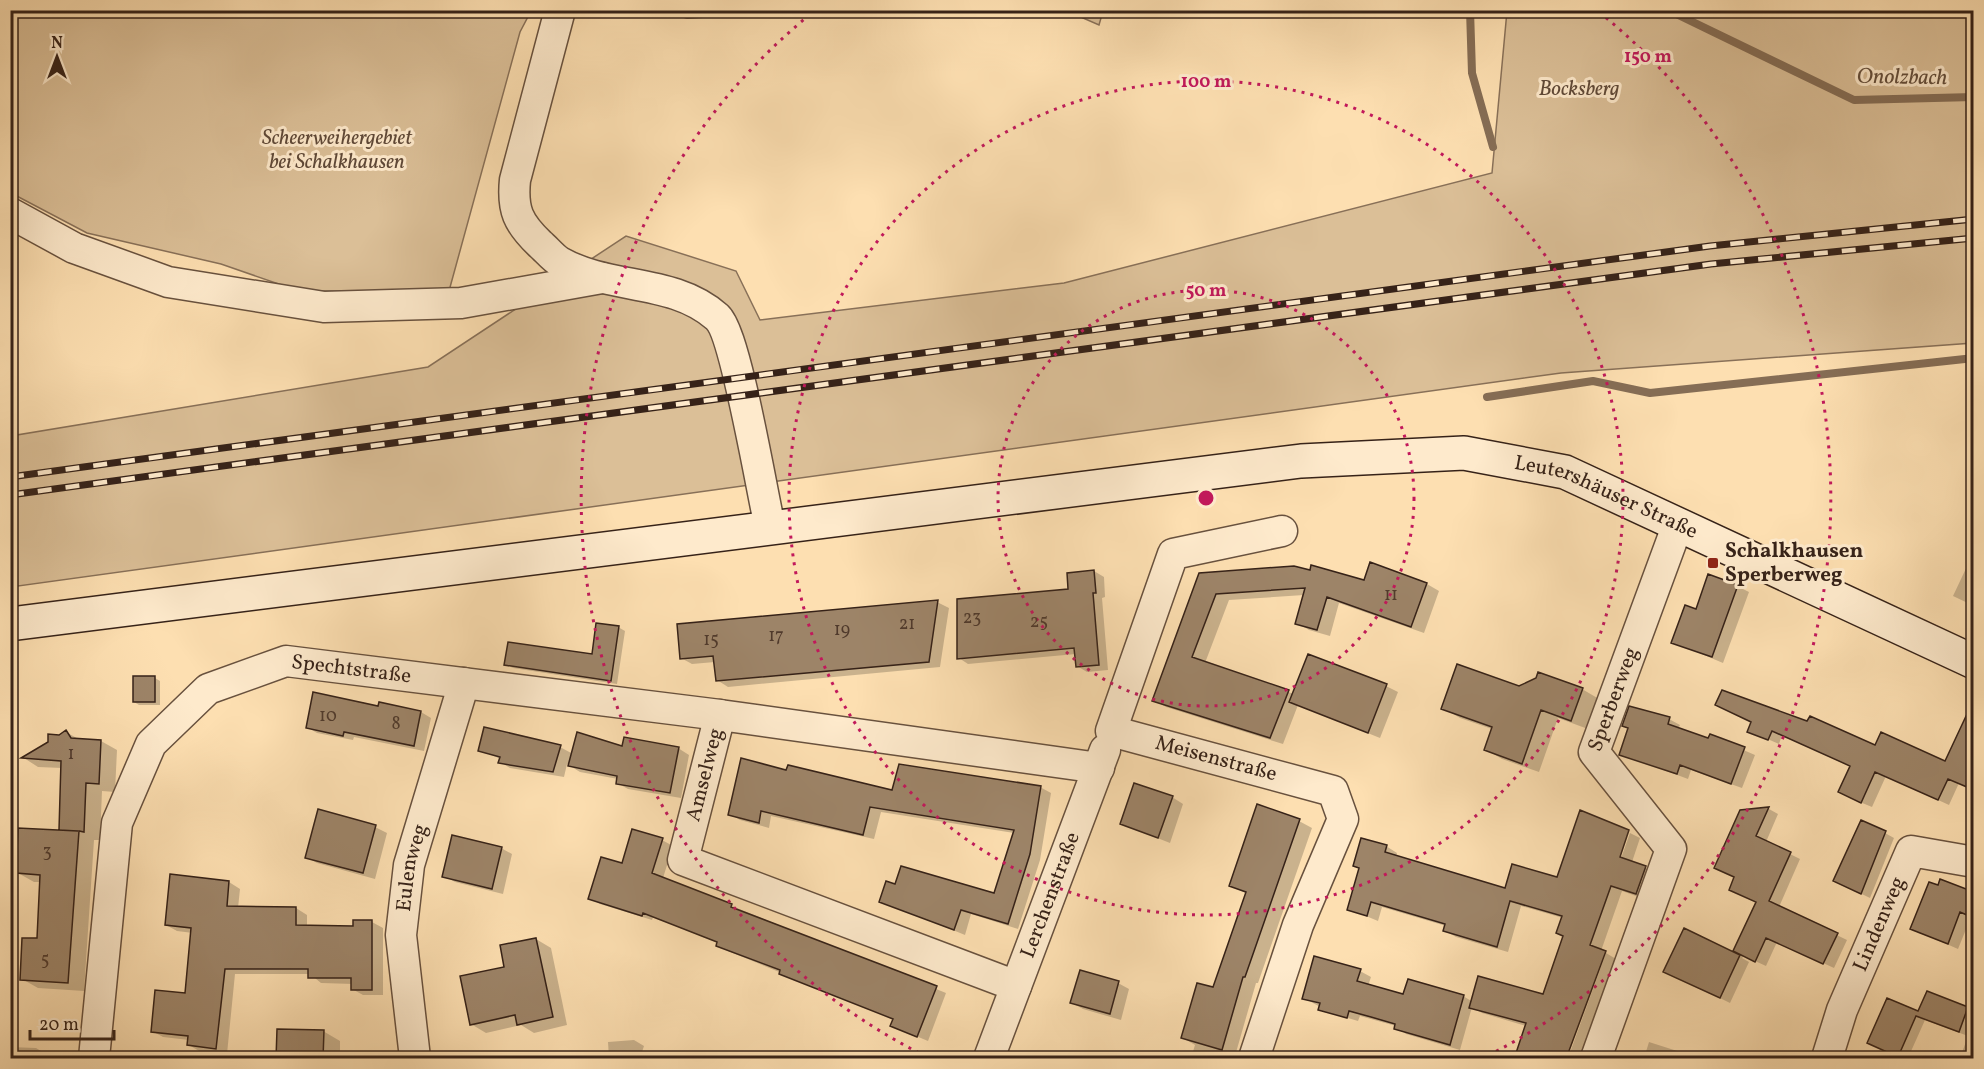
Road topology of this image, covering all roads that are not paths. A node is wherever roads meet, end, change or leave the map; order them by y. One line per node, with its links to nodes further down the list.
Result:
1 (557, 19): 3 (street)
2 (10, 213): 3 (street)
3 (602, 278): 5 (street)
4 (1678, 524): 5 (main road, Leutershäuser Straße); 8 (main road, Leutershäuser Straße); 19 (street, Sperberweg)
5 (770, 527): 7 (main road, Leutershäuser Straße)
6 (1282, 531): 11 (street)
7 (10, 624)
8 (1974, 662)
9 (464, 683): 10 (street, Spechtstraße); 15 (street, Spechtstraße); 16 (street, Eulenweg)
10 (720, 715): 12 (street, Amselweg); 14 (street, Amselweg)
11 (1111, 731): 12 (street, Lerchenstraße); 18 (street, Meisenstraße)
12 (1099, 768): 14 (street, Lerchenstraße)
13 (1974, 862): 20 (street, Lindenweg)
14 (1016, 986): 17 (street, Lerchenstraße)
15 (94, 1059)
16 (415, 1059)
17 (989, 1059)
18 (1254, 1059)
19 (1596, 1059)
20 (1827, 1059)

